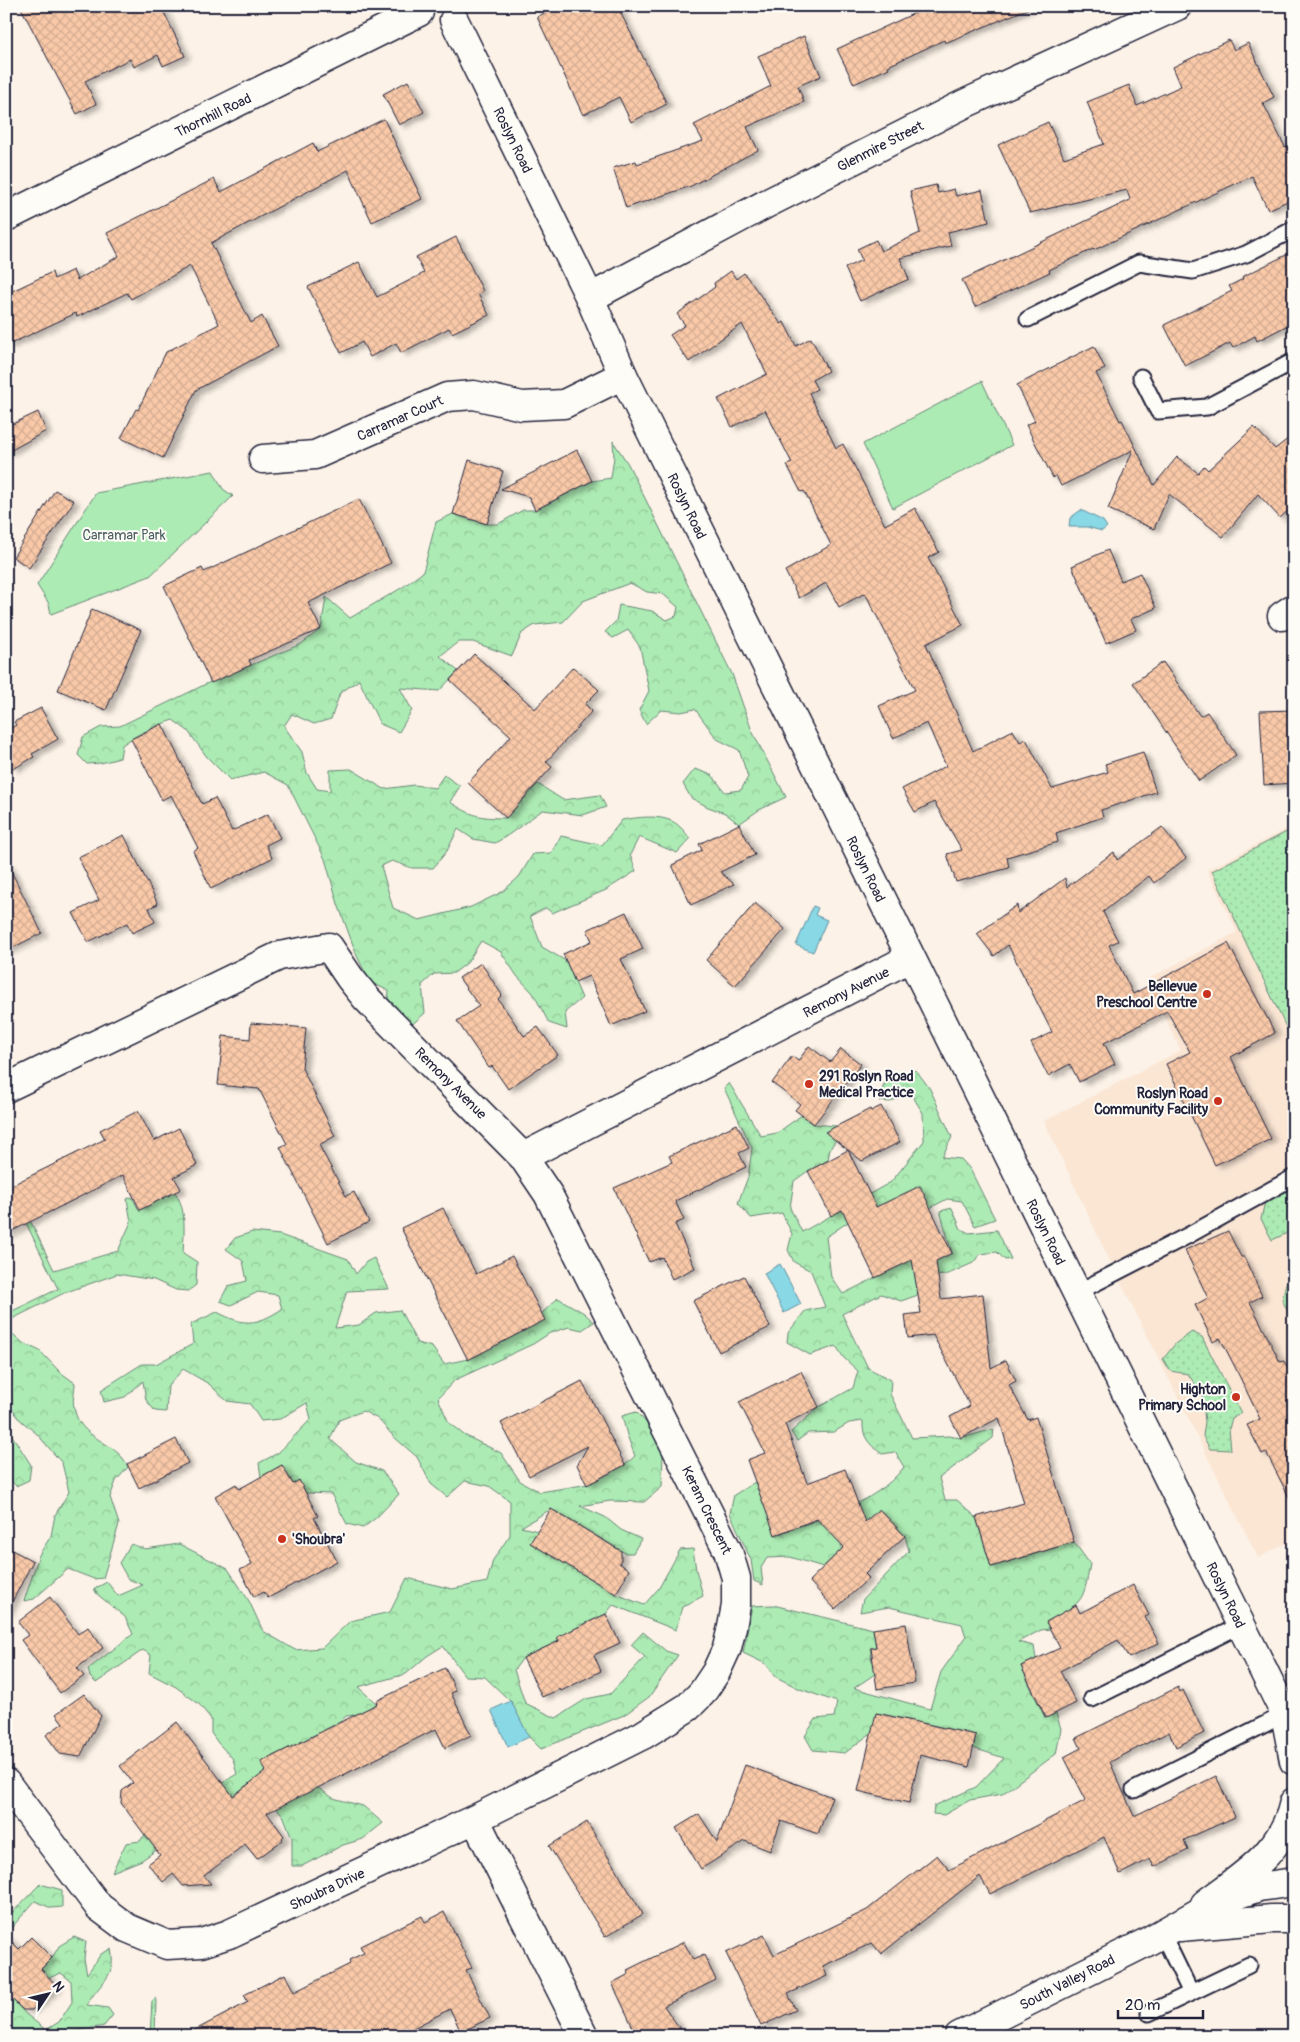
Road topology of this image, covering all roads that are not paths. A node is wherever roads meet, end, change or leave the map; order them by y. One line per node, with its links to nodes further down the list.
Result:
1 (1177, 6): 6 (street, Glenmire Street)
2 (418, 9): 3 (street); 4 (street, Thornhill Road)
3 (458, 13): 6 (street, Roslyn Road)
4 (6, 217)
5 (1294, 229): 7 (lane)
6 (590, 298): 9 (street, Roslyn Road)
7 (1028, 319)
8 (1294, 361): 10 (lane)
9 (623, 375): 11 (street, Carramar Court); 12 (street, Roslyn Road)
10 (1141, 377)
11 (263, 459)
12 (910, 958): 14 (street, Remony Avenue); 16 (street, Roslyn Road)
13 (6, 1088): 14 (street, Remony Avenue)
14 (523, 1157): 25 (street, Keram Crescent)
15 (1294, 1177): 16 (lane)
16 (1076, 1293): 17 (street, Roslyn Road)
17 (1241, 1625): 18 (lane); 19 (street, Roslyn Road)
18 (1092, 1699)
19 (1290, 1721): 20 (street, Roslyn Road); 21 (street); 23 (lane)
20 (1294, 1743)
21 (1294, 1761)
22 (6, 1783): 25 (street, Shoubra Drive)
23 (1134, 1790)
24 (1294, 1802): 28 (street)
25 (474, 1820): 32 (street)
26 (1294, 1882): 28 (street, South Valley Road)
27 (1294, 1919): 28 (street, South Valley Road)
28 (1168, 1930): 30 (lane); 33 (street, South Valley Road)
29 (1249, 1964): 30 (lane)
30 (1191, 1993): 31 (lane)
31 (1149, 2013)
32 (584, 2036)
33 (959, 2036)

